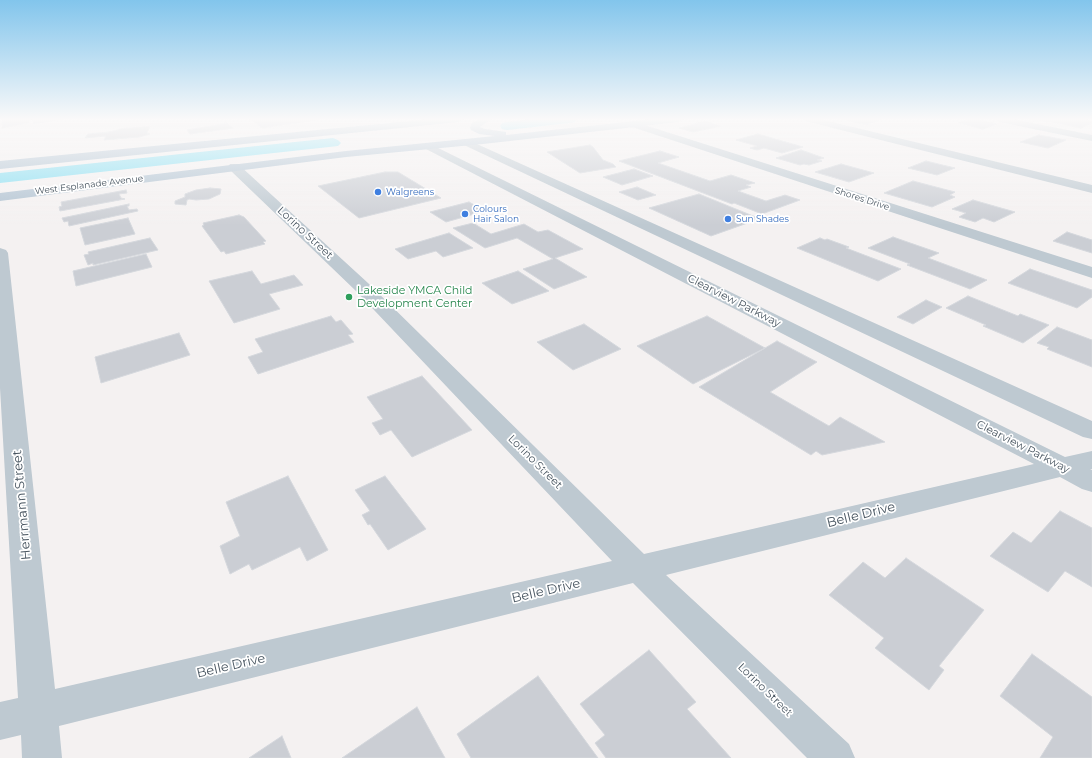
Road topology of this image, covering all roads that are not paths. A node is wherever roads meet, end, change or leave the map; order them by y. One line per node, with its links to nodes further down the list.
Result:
1 (108, 154): 7 (main road)
2 (343, 154): 8 (main road, West Esplanade Avenue)
3 (445, 154): 15 (street, Clearview Parkway)
4 (493, 154): 13 (street)
5 (726, 154): 12 (street, Shores Drive)
6 (952, 154): 9 (street)
7 (0, 165)
8 (234, 167): 10 (main road, West Esplanade Avenue); 17 (street, Lorino Street)
9 (1092, 189)
10 (0, 197)
11 (0, 253): 18 (street, Herrmann Street)
12 (1092, 273)
13 (1092, 431)
14 (1092, 460): 15 (street, Belle Drive)
15 (1062, 467): 16 (street, Clearview Parkway); 17 (street, Belle Drive)
16 (1092, 482)
17 (639, 569): 18 (street, Belle Drive); 21 (street, Lorino Street)
18 (39, 711): 19 (street, Belle Drive); 20 (street, Herrmann Street)
19 (0, 721)
20 (42, 758)
21 (834, 758)

